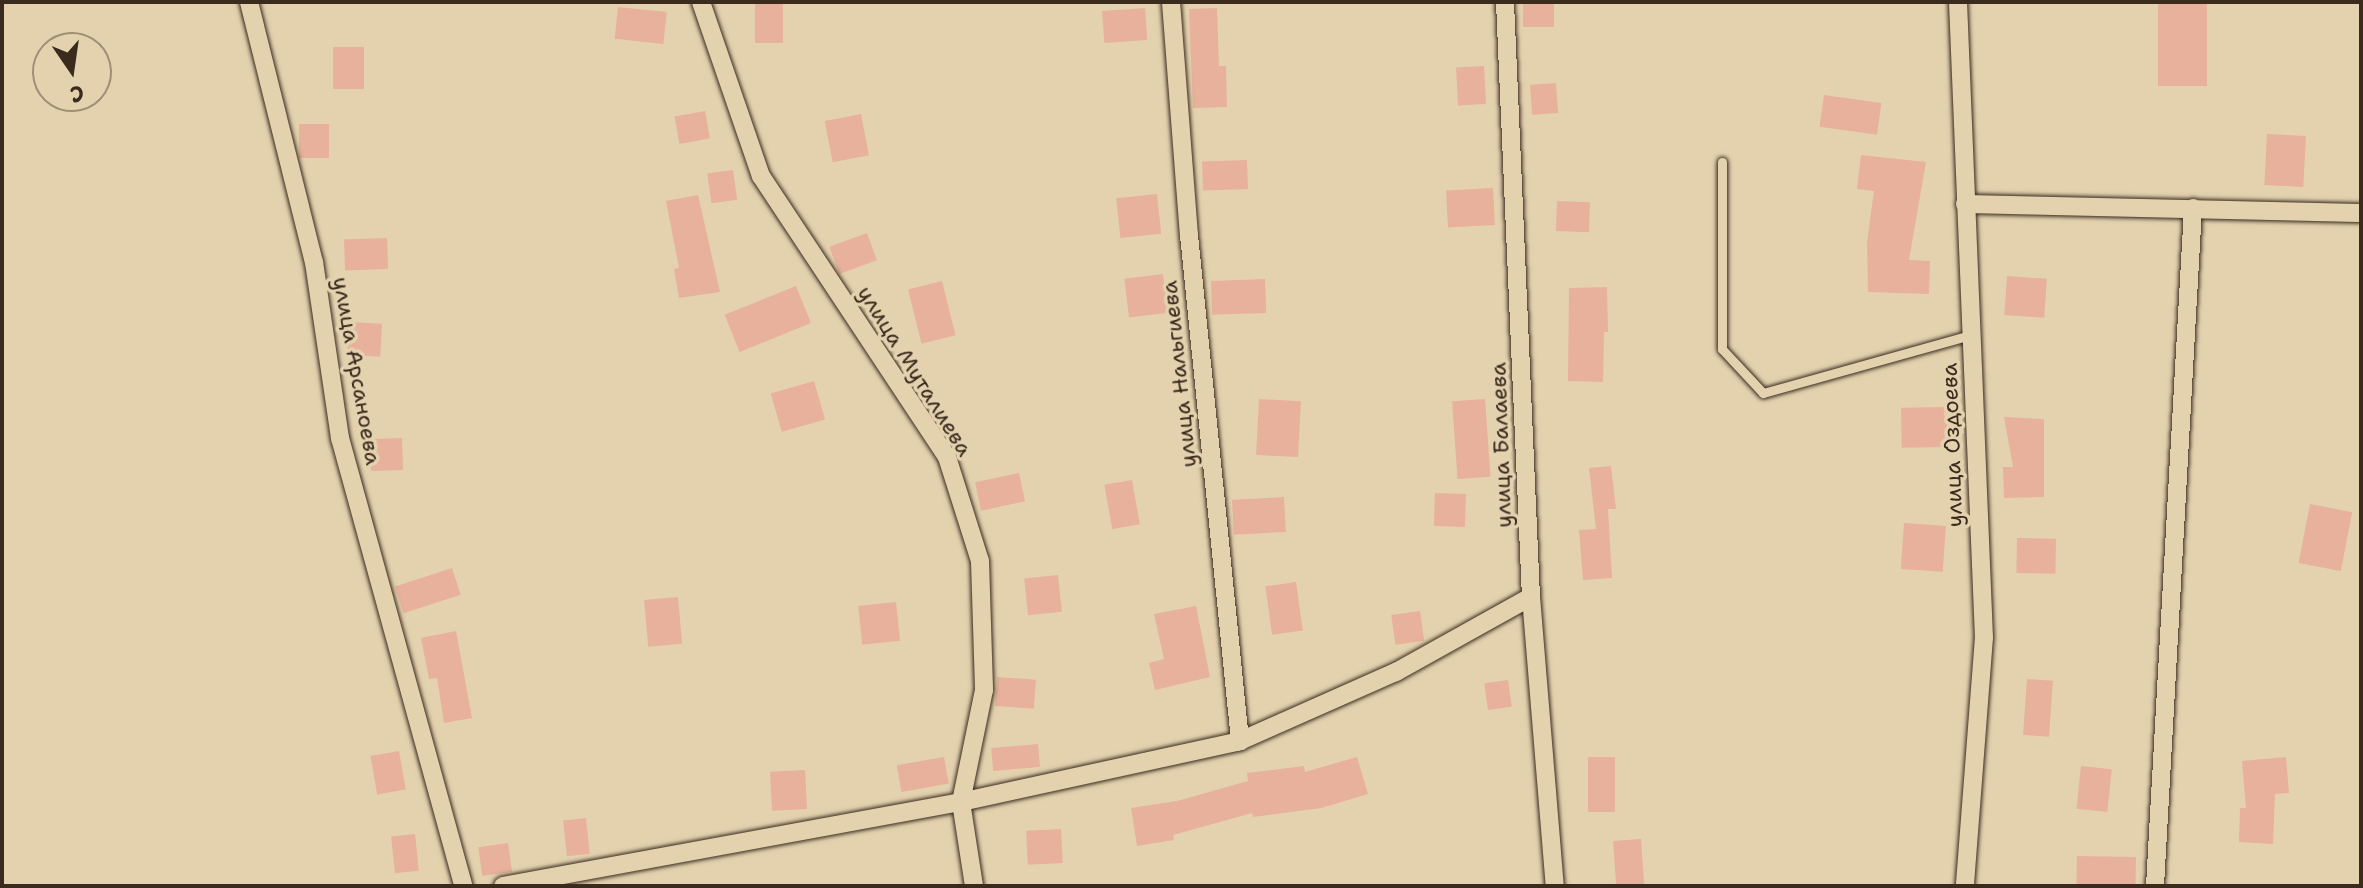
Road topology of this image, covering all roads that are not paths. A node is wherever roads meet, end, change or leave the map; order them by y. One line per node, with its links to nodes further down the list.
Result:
1 (249, 2): 14 (street, улица Арсаноева)
2 (701, 2): 13 (street, улица Муталиева)
3 (1171, 2): 12 (street, улица Нальгиева)
4 (1505, 2): 11 (street, улица Балаева)
5 (1958, 2): 7 (street, улица Оздоева)
6 (1722, 162): 10 (lane)
7 (1965, 204): 8 (street); 10 (street, улица Оздоева)
8 (2193, 208): 9 (street); 19 (street)
9 (2361, 213)
10 (1971, 335): 18 (street, улица Оздоева)
11 (1531, 597): 12 (street); 17 (street, улица Балаева)
12 (1240, 741): 13 (street)
13 (961, 802): 15 (street); 16 (street, улица Муталиева)
14 (463, 886)
15 (503, 886)
16 (974, 886)
17 (1555, 886)
18 (1965, 886)
19 (2155, 886)

